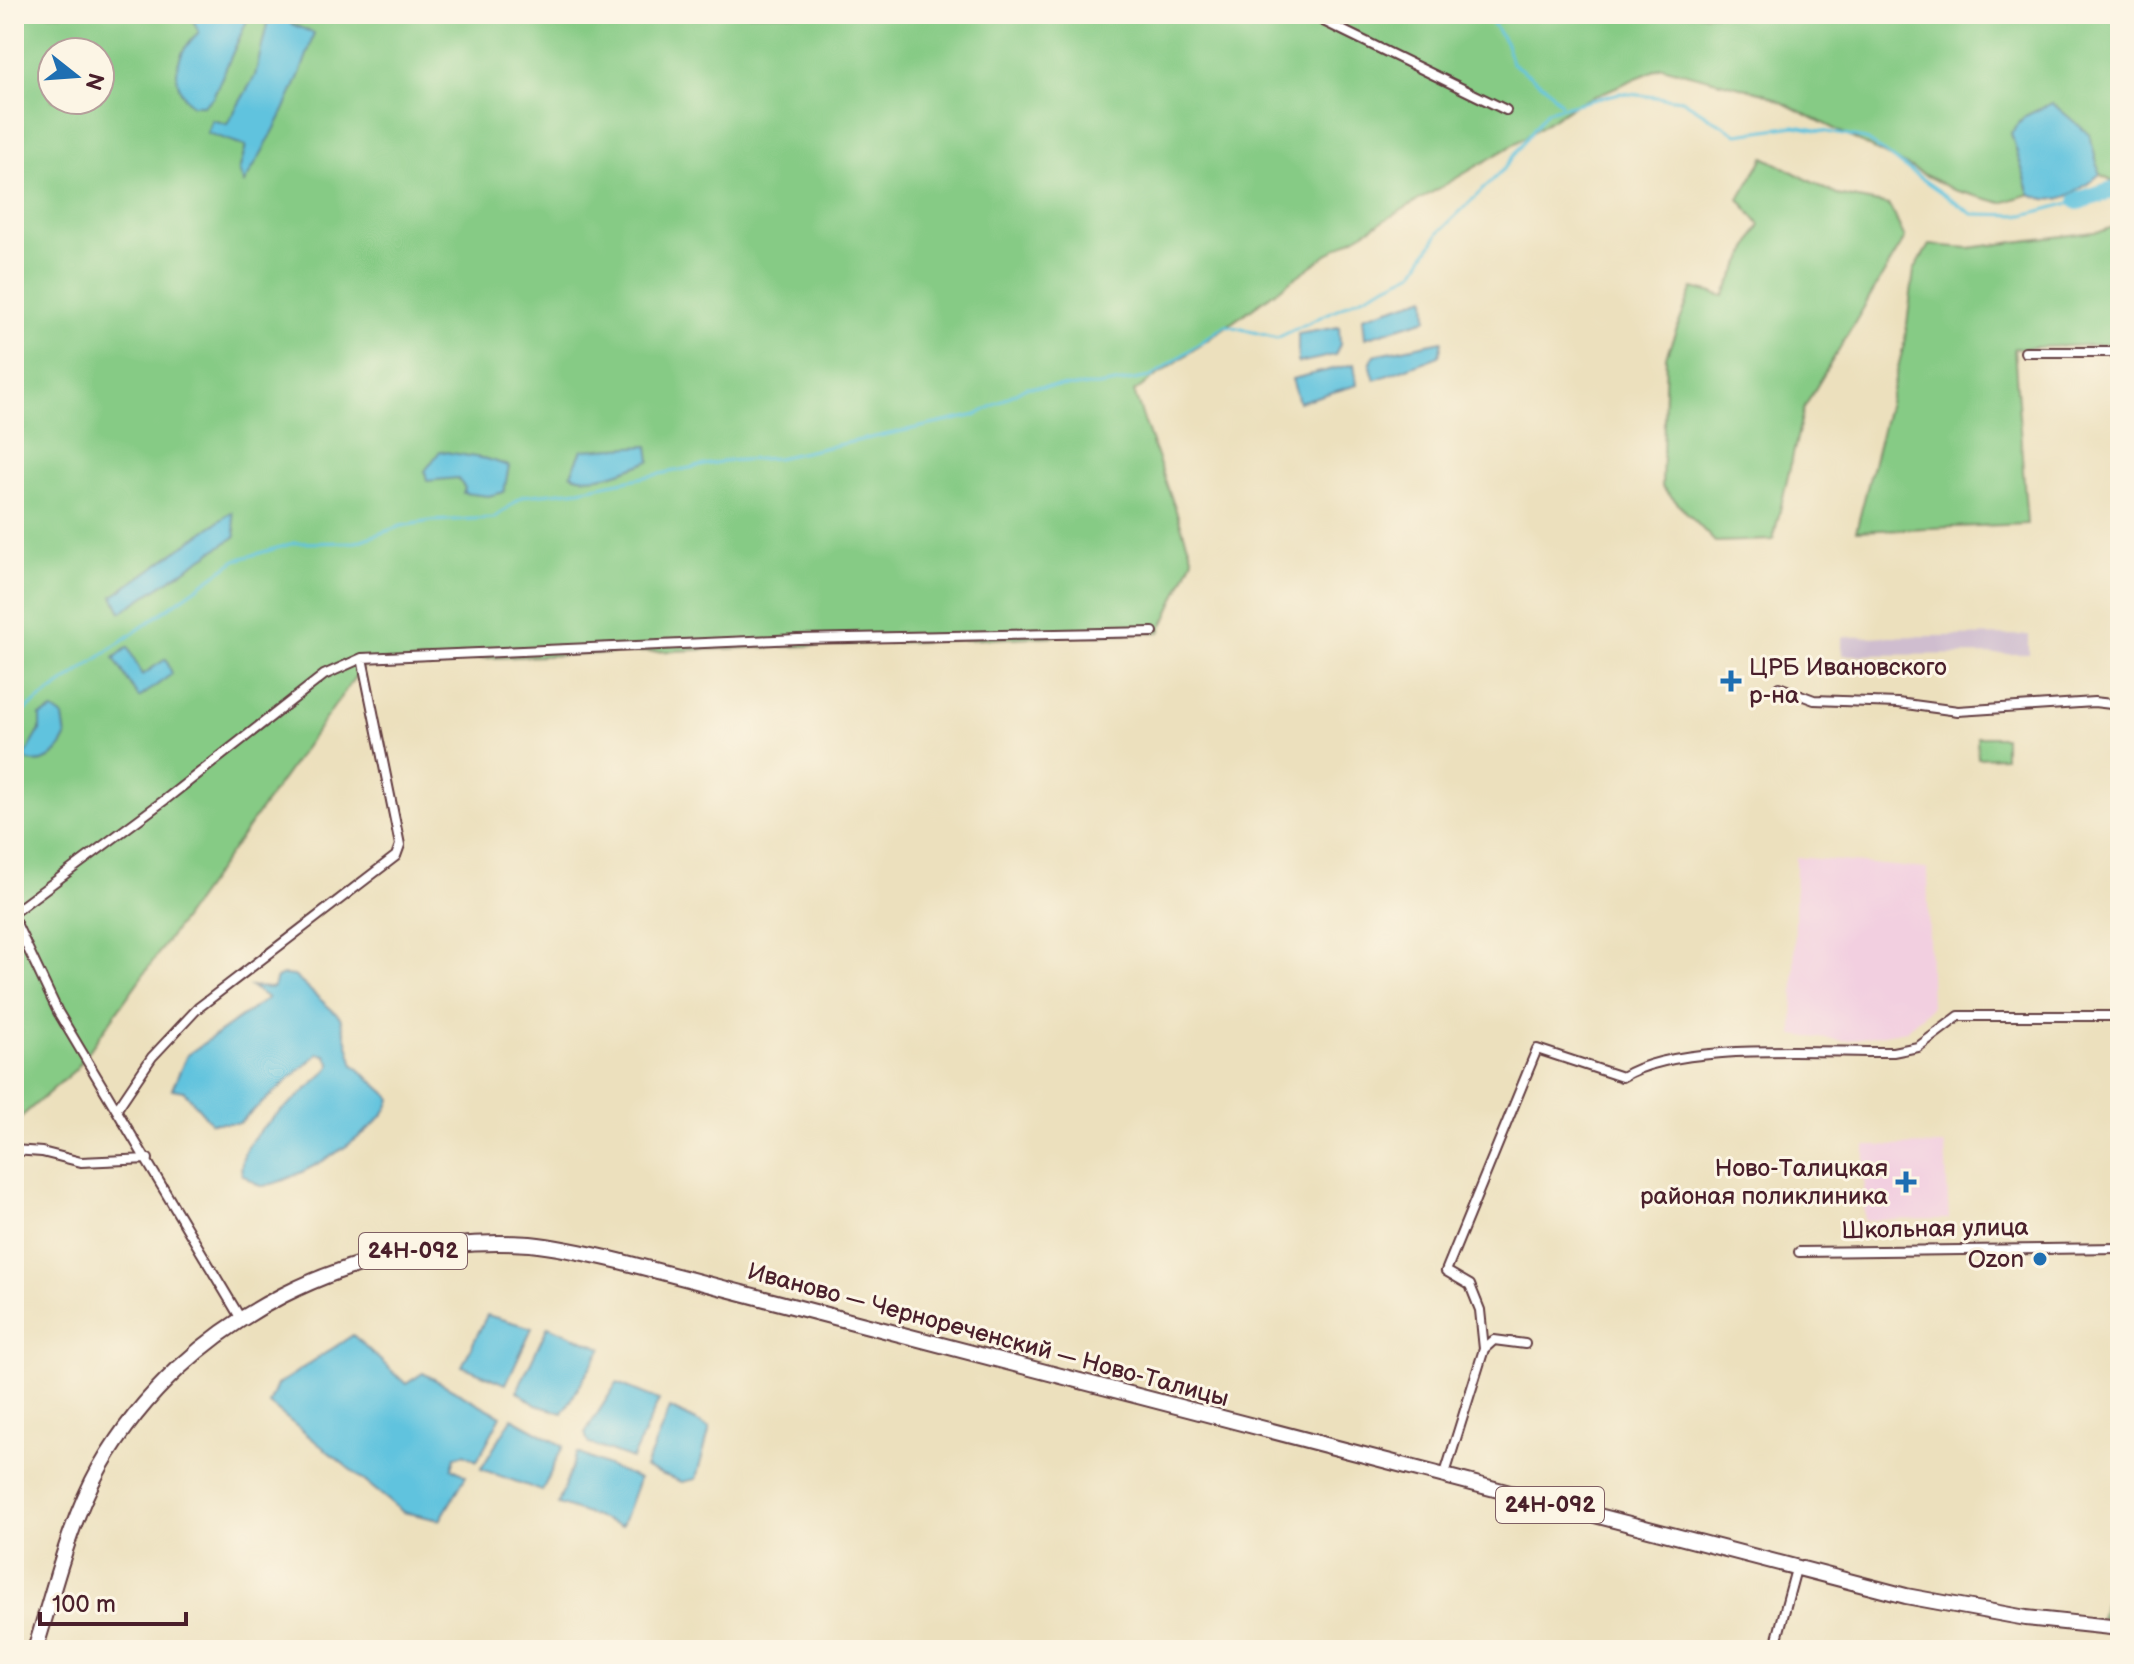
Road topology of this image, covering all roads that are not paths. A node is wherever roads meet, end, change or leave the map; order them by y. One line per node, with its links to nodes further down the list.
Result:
1 (1309, 14): 2 (street)
2 (1506, 110)
3 (2025, 352): 4 (street)
4 (2120, 352)
5 (1153, 632): 6 (street)
6 (362, 658): 9 (street); 12 (street)
7 (1779, 687): 8 (street)
8 (2120, 705)
9 (14, 912)
10 (14, 919): 12 (street)
11 (2120, 1016): 19 (street)
12 (117, 1109): 14 (street)
13 (14, 1150): 14 (street)
14 (148, 1159): 17 (street)
15 (2120, 1248): 16 (street, Школьная улица)
16 (1799, 1252)
17 (241, 1319): 20 (main road, Иваново — Чернореченский — Ново-Талицы / 24Н-092); 23 (main road, Иваново — Чернореченский — Ново-Талицы / 24Н-092)
18 (1525, 1344): 19 (street)
19 (1484, 1349): 20 (street)
20 (1444, 1477): 21 (main road, Иваново — Чернореченский — Ново-Талицы / 24Н-092)
21 (1796, 1569): 22 (main road, Иваново — Чернореченский — Ново-Талицы / 24Н-092); 24 (street)
22 (2120, 1628)
23 (35, 1650)
24 (1774, 1650)

